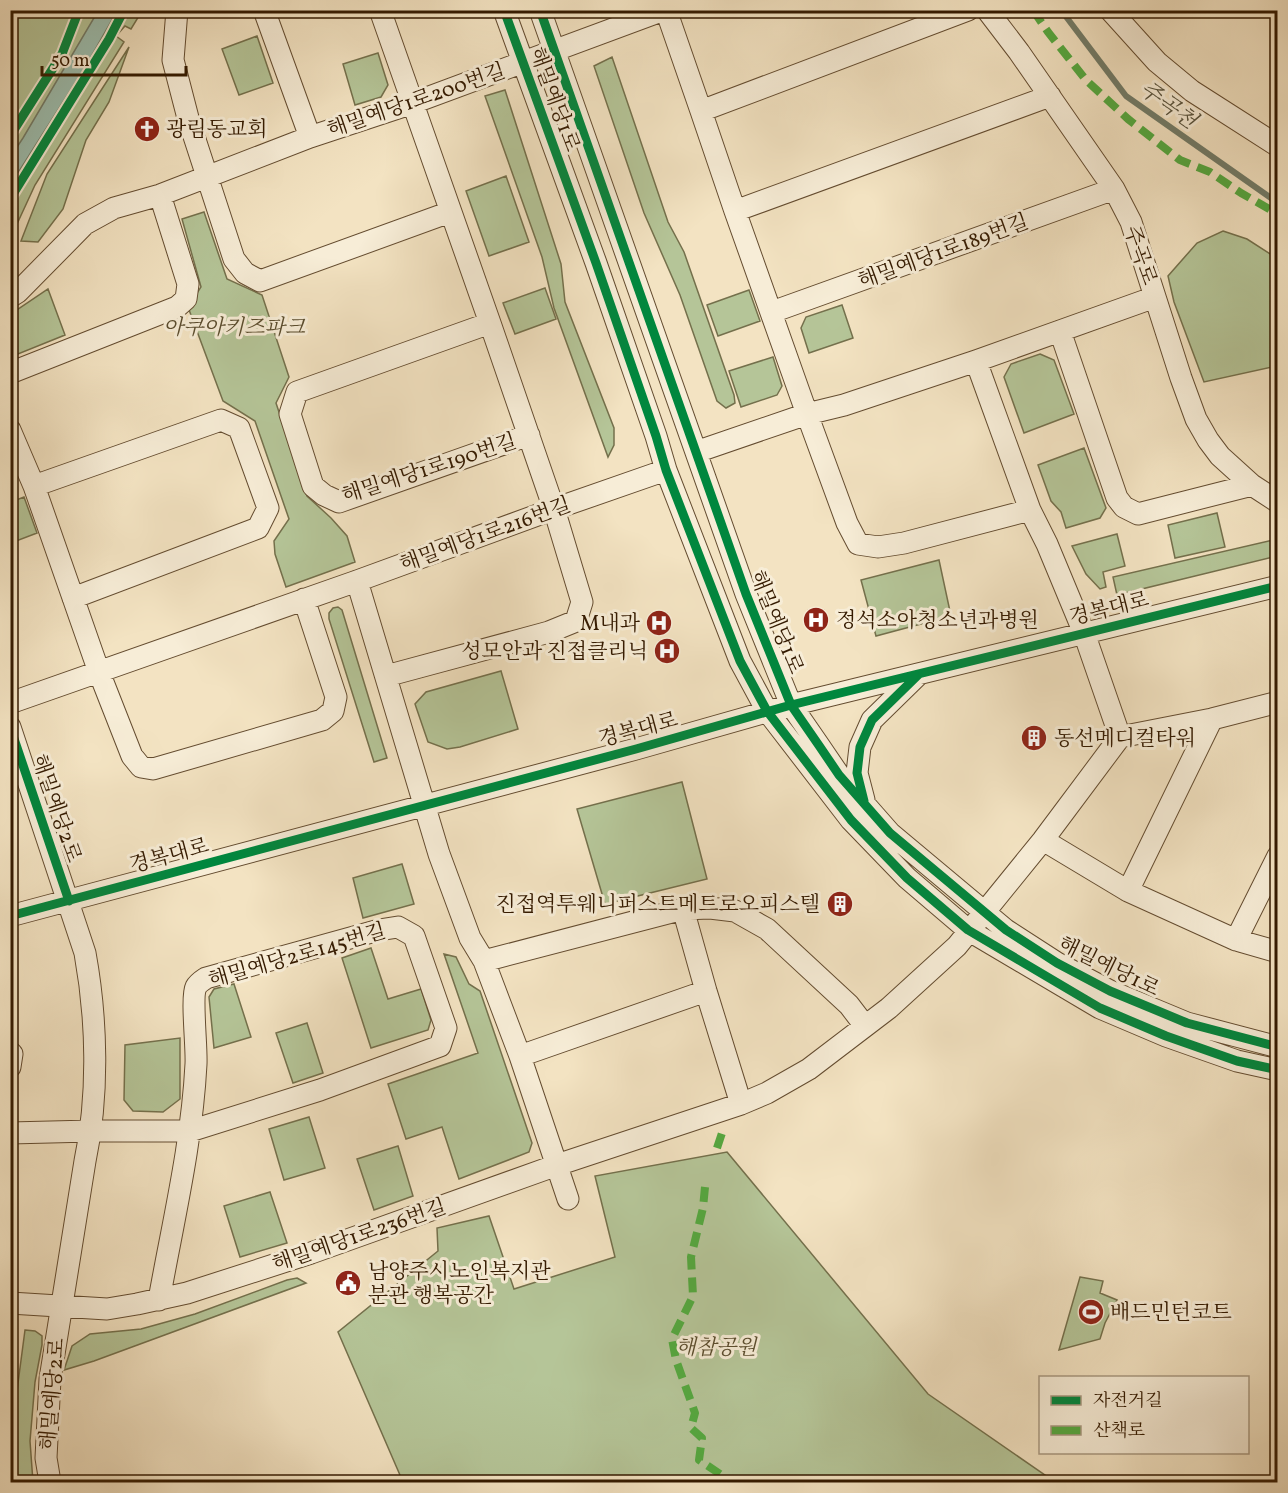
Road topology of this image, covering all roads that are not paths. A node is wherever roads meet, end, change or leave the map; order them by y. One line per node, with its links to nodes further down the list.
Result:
1 (177, 10): 17 (street)
2 (264, 10): 15 (street, 해밀예당1로200번길)
3 (380, 10): 13 (street, 해밀예당1로190번길)
4 (504, 10): 11 (street, 해밀예당1로)
5 (540, 10): 10 (street, 해밀예당1로)
6 (665, 10): 10 (street); 14 (street)
7 (968, 10): 14 (street)
8 (987, 10): 12 (street, 주곡로)
9 (1110, 10): 16 (street)
10 (554, 51): 11 (street); 32 (street, 해밀예당1로)
11 (523, 63): 13 (street, 해밀예당1로200번길); 33 (street, 해밀예당1로)
12 (1050, 96): 18 (street, 주곡로); 21 (street)
13 (413, 103): 15 (street, 해밀예당1로200번길); 20 (street, 해밀예당1로190번길)
14 (701, 111): 21 (street)
15 (310, 137): 17 (street, 해밀예당1로200번길)
16 (1278, 146)
17 (207, 176): 19 (street, 해밀예당1로200번길); 20 (street)
18 (1114, 189): 23 (street, 주곡로); 24 (street, 해밀예당1로189번길)
19 (160, 195): 22 (street, 해밀예당1로200번길); 28 (street)
20 (450, 212): 25 (street, 해밀예당1로190번길)
21 (735, 212): 24 (street)
22 (10, 297)
23 (1155, 297): 26 (street); 34 (street, 주곡로)
24 (772, 312): 29 (street)
25 (490, 323): 31 (street, 해밀예당1로190번길); 31 (street, 해밀예당1로190번길)
26 (1060, 331): 27 (street); 34 (street)
27 (976, 361): 29 (street); 38 (street)
28 (10, 373)
29 (807, 414): 32 (street); 38 (street)
30 (10, 429): 35 (street)
31 (529, 435): 37 (street, 해밀예당1로190번길)
32 (696, 452): 49 (street, 해밀예당1로)
33 (666, 470): 37 (street, 해밀예당1로216번길); 50 (street, 해밀예당1로)
34 (1252, 485): 36 (street, 주곡로)
35 (34, 486): 41 (street); 41 (street)
36 (1278, 502)
37 (554, 509): 39 (street, 해밀예당1로216번길); 46 (street, 해밀예당1로190번길)
38 (1030, 510): 43 (street)
39 (357, 581): 42 (street, 해밀예당1로216번길); 46 (street)
40 (1278, 586): 43 (street, 경복대로)
41 (73, 598): 44 (street)
42 (304, 599): 44 (street, 해밀예당1로216번길); 44 (street)
43 (1084, 633): 45 (street, 경복대로); 53 (street)
44 (99, 672): 48 (street, 해밀예당1로216번길)
45 (919, 674): 49 (street, 경복대로); 55 (street)
46 (386, 676): 54 (street)
47 (1278, 702): 51 (street)
48 (10, 703)
49 (791, 705): 50 (street, 경복대로); 55 (street, 해밀예당1로)
50 (767, 711): 54 (street, 경복대로); 63 (street, 해밀예당1로)
51 (1212, 719): 53 (street); 58 (street)
52 (10, 726): 59 (street, 해밀예당2로)
53 (1120, 737): 56 (street, 해밀예당1로236번길)
54 (424, 806): 59 (street, 경복대로); 66 (street)
55 (866, 807): 61 (street, 해밀예당1로)
56 (1043, 840): 58 (street); 61 (street, 해밀예당1로236번길)
57 (1278, 856): 64 (street)
58 (1128, 891): 64 (street)
59 (69, 901): 62 (street, 경복대로); 75 (street, 해밀예당2로)
60 (682, 909): 66 (street); 67 (street); 68 (street)
61 (983, 912): 63 (street, 해밀예당1로236번길); 69 (street, 해밀예당1로)
62 (10, 916)
63 (968, 930): 68 (street, 해밀예당1로236번길); 73 (street, 해밀예당1로)
64 (1236, 940): 65 (street)
65 (1278, 952)
66 (483, 961): 71 (street)
67 (706, 991): 71 (street); 74 (street)
68 (865, 1026): 74 (street, 해밀예당1로236번길)
69 (1278, 1047)
70 (10, 1052): 72 (street)
71 (520, 1056): 78 (street)
72 (10, 1067)
73 (1278, 1070)
74 (741, 1104): 78 (street, 해밀예당1로236번길)
75 (92, 1131): 76 (street, 해밀예당2로145번길); 77 (street); 82 (street, 해밀예당2로)
76 (190, 1131): 76 (street, 해밀예당2로145번길); 80 (street)
77 (10, 1133)
78 (557, 1165): 79 (street); 80 (street, 해밀예당1로236번길)
79 (568, 1200)
80 (159, 1300): 82 (street, 해밀예당1로236번길)
81 (10, 1303): 82 (street, 해밀예당2로)
82 (61, 1306): 83 (street, 해밀예당2로)
83 (50, 1482)

